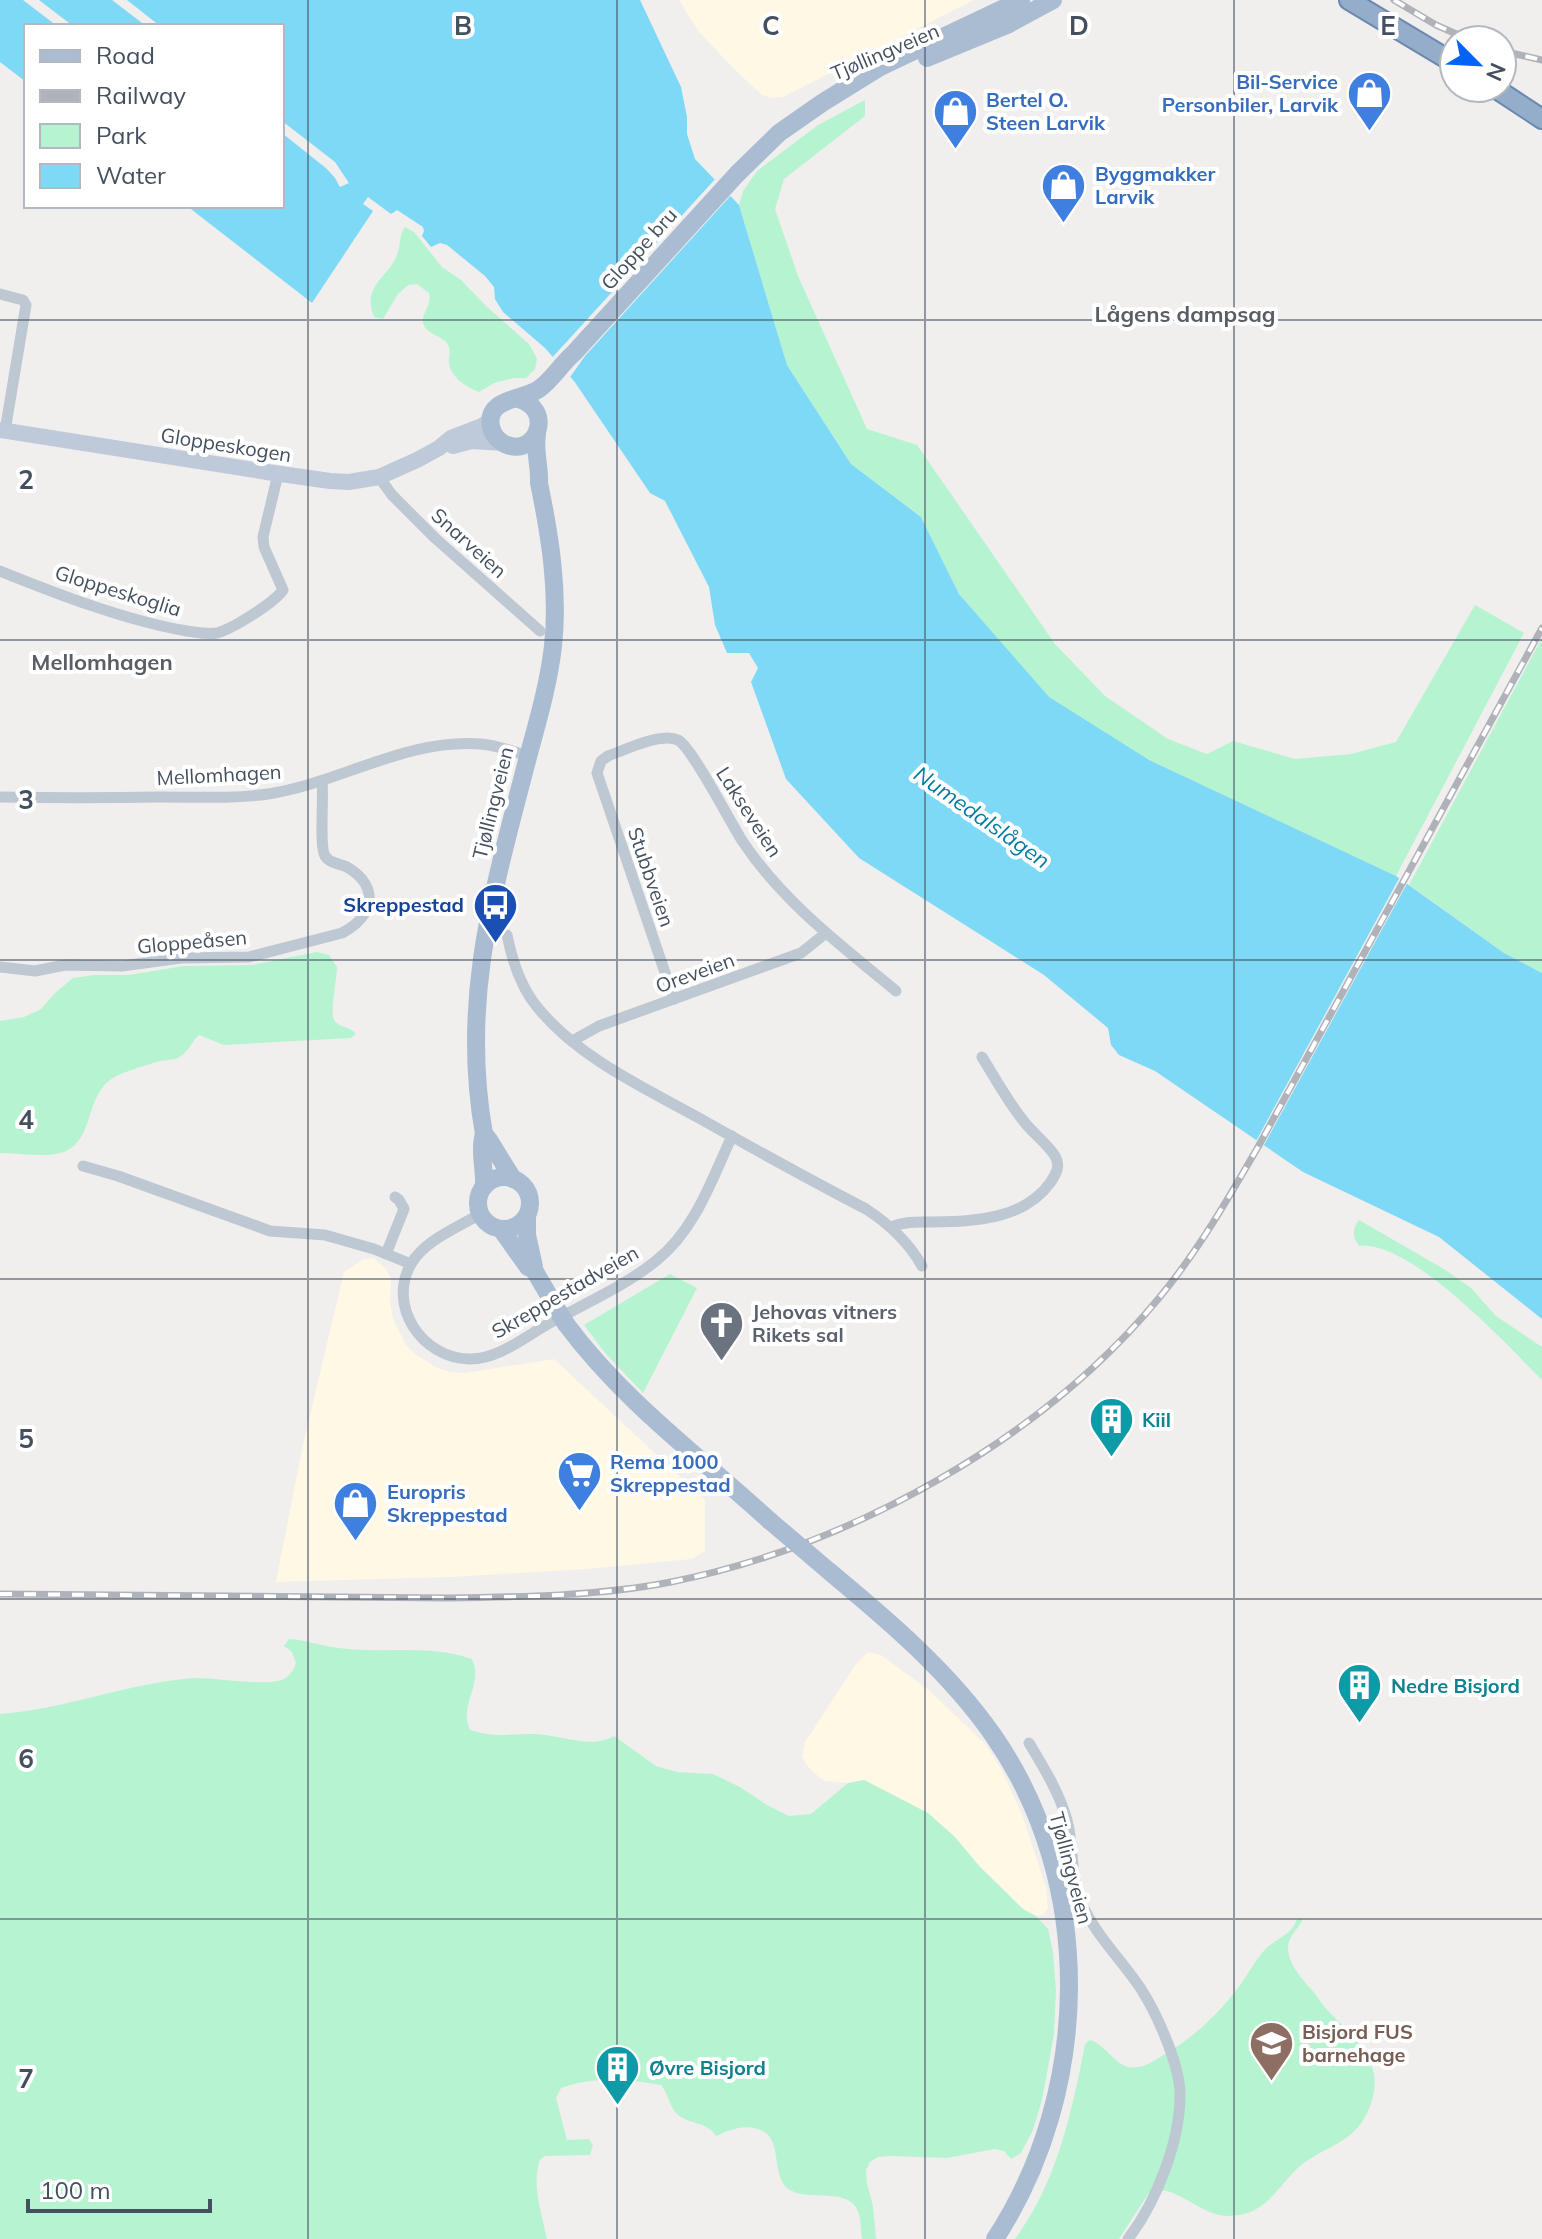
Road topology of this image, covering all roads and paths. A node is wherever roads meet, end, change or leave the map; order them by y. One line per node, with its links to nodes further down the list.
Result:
1 (1021, 0): 8 (main road, Tjøllingveien)
2 (1053, 0): 8 (main road, Tjøllingveien)
3 (1349, 0): 6 (highway)
4 (1368, 0): 5 (highway)
5 (1438, 42)
6 (1438, 53)
7 (1518, 93): 10 (highway)
8 (822, 103): 12 (main road, Tjøllingveien)
9 (1518, 103): 11 (highway)
10 (1542, 109)
11 (1542, 119)
12 (737, 174): 14 (main road, Gloppe bru)
13 (0, 294): 18 (street)
14 (546, 392): 15 (main road); 17 (main road, Tjøllingveien)
15 (518, 399): 16 (main road); 17 (main road)
16 (491, 420): 19 (main road); 20 (main road, Gloppeskogen)
17 (538, 427): 19 (main road); 23 (main road, Tjøllingveien)
18 (2, 430): 21 (main road, Gloppeskogen)
19 (506, 445): 20 (main road, Gloppeskogen); 23 (main road, Tjøllingveien)
20 (439, 448): 22 (main road, Gloppeskogen)
21 (278, 474): 22 (main road, Gloppeskogen); 24 (street, Gloppeskoglia)
22 (379, 477): 25 (street, Snarveien)
23 (539, 483): 26 (main road, Tjøllingveien)
24 (0, 571)
25 (540, 631)
26 (528, 756): 28 (street, Mellomhagen); 37 (main road, Tjøllingveien)
27 (598, 766): 30 (street, Lakseveien); 34 (street, Stubbveien)
28 (322, 782): 29 (street, Mellomhagen); 32 (street, Gloppeåsen)
29 (0, 797)
30 (826, 933): 33 (street, Lakseveien); 34 (street, Oreveien)
31 (507, 935): 35 (street)
32 (0, 967)
33 (896, 991)
34 (674, 999): 35 (street, Oreveien)
35 (572, 1041): 38 (street)
36 (982, 1057): 45 (street)
37 (484, 1134): 40 (main road, Tjøllingveien); 41 (main road, Tjøllingveien)
38 (732, 1136): 45 (street); 48 (street, Skreppestadveien)
39 (83, 1166): 47 (street)
40 (513, 1179): 41 (main road); 44 (main road)
41 (484, 1186): 43 (main road)
42 (395, 1197): 47 (street)
43 (480, 1214): 46 (main road); 48 (street)
44 (527, 1216): 46 (main road); 50 (main road)
45 (891, 1227): 49 (street)
46 (501, 1229): 50 (main road)
47 (386, 1254): 48 (street)
48 (411, 1264)
49 (922, 1266)
50 (534, 1270): 52 (main road, Tjøllingveien, bridge)
51 (1029, 1743): 53 (street)
52 (995, 2239)
53 (1128, 2239)

